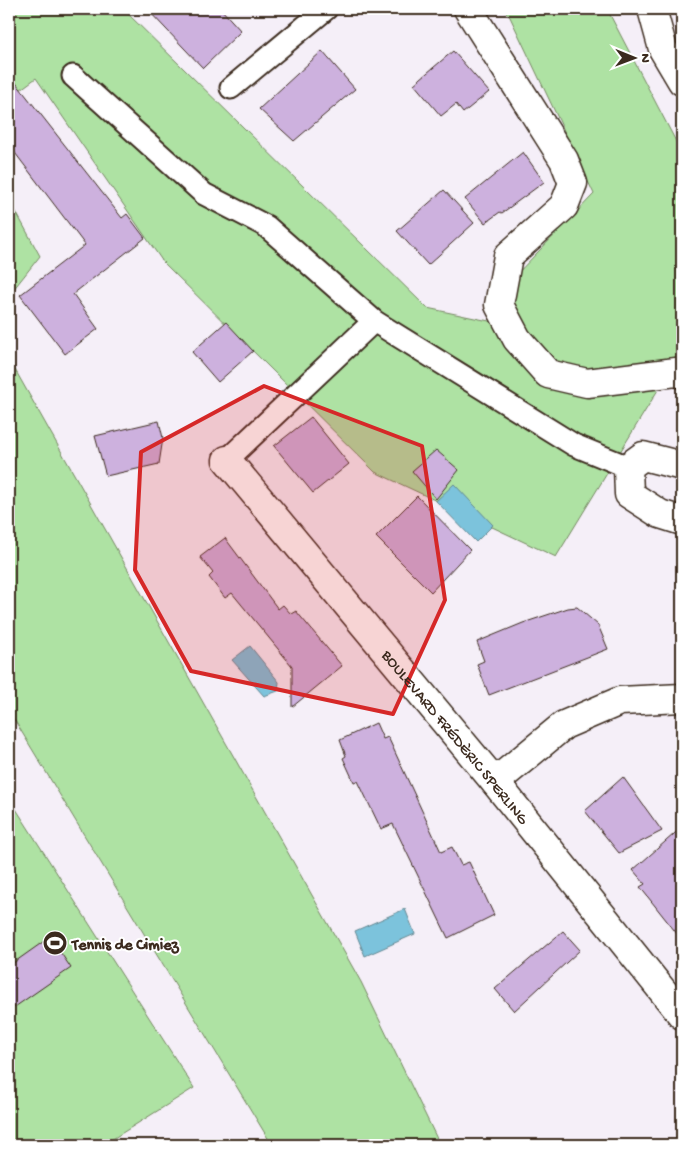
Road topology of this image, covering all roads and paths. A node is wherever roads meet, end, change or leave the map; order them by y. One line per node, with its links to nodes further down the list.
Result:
1 (326, 9): 6 (lane)
2 (468, 9): 8 (street)
3 (652, 9): 5 (street)
4 (73, 76): 7 (lane)
5 (682, 81)
6 (231, 88)
7 (374, 321): 9 (lane); 11 (lane)
8 (682, 374)
9 (227, 460): 14 (street, BOULEVARD FRÉDÈRIC SPERLING)
10 (682, 466): 11 (street)
11 (628, 467): 12 (street)
12 (682, 521)
13 (682, 698): 14 (street)
14 (495, 782): 15 (street, BOULEVARD FRÉDÈRIC SPERLING)
15 (682, 1015)

